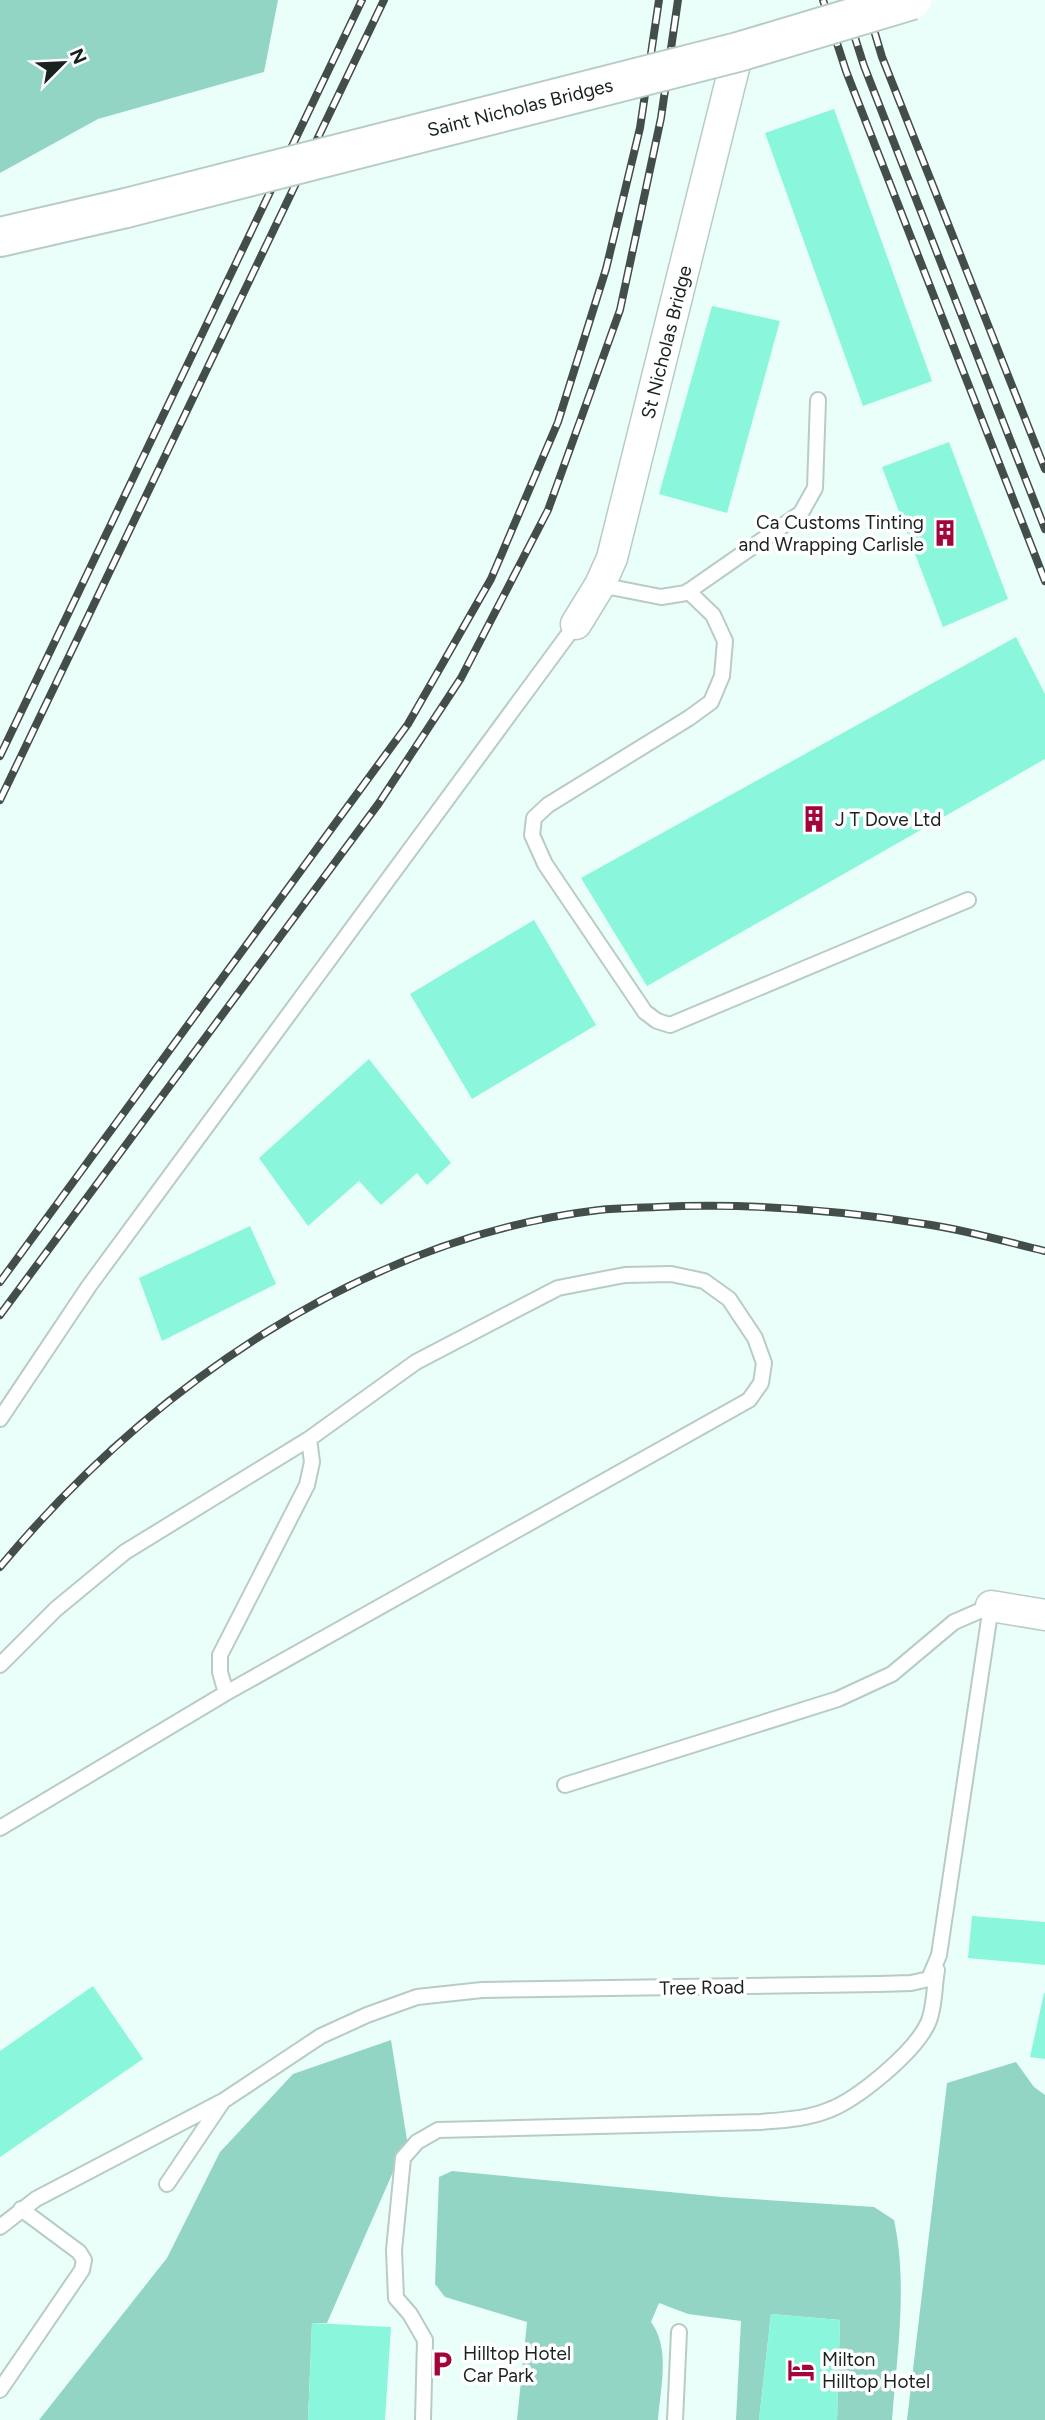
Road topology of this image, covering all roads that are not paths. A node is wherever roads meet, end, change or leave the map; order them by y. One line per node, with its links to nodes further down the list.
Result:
1 (912, 0): 2 (street, Saint Nicholas Bridges, bridge)
2 (738, 52): 3 (street, Saint Nicholas Bridges, bridge); 5 (street, St Nicholas Bridge)
3 (0, 237)
4 (818, 400): 6 (lane)
5 (600, 585): 6 (lane); 7 (street, St Nicholas Bridge)
6 (688, 591): 8 (lane)
7 (576, 624): 9 (lane)
8 (968, 900)
9 (0, 1419)
10 (309, 1439): 13 (lane); 14 (lane); 14 (lane)
11 (991, 1606): 12 (street); 15 (lane); 17 (lane, Tree Road)
12 (1045, 1615)
13 (0, 1665)
14 (226, 1693): 16 (lane)
15 (565, 1785)
16 (0, 1828)
17 (939, 1955): 18 (lane, Tree Road); 24 (lane)
18 (222, 2101): 19 (lane, Tree Road); 20 (lane)
19 (167, 2184)
20 (22, 2209): 21 (lane); 23 (lane)
21 (0, 2227)
22 (679, 2332): 25 (lane)
23 (0, 2390)
24 (423, 2420)
25 (675, 2420)

